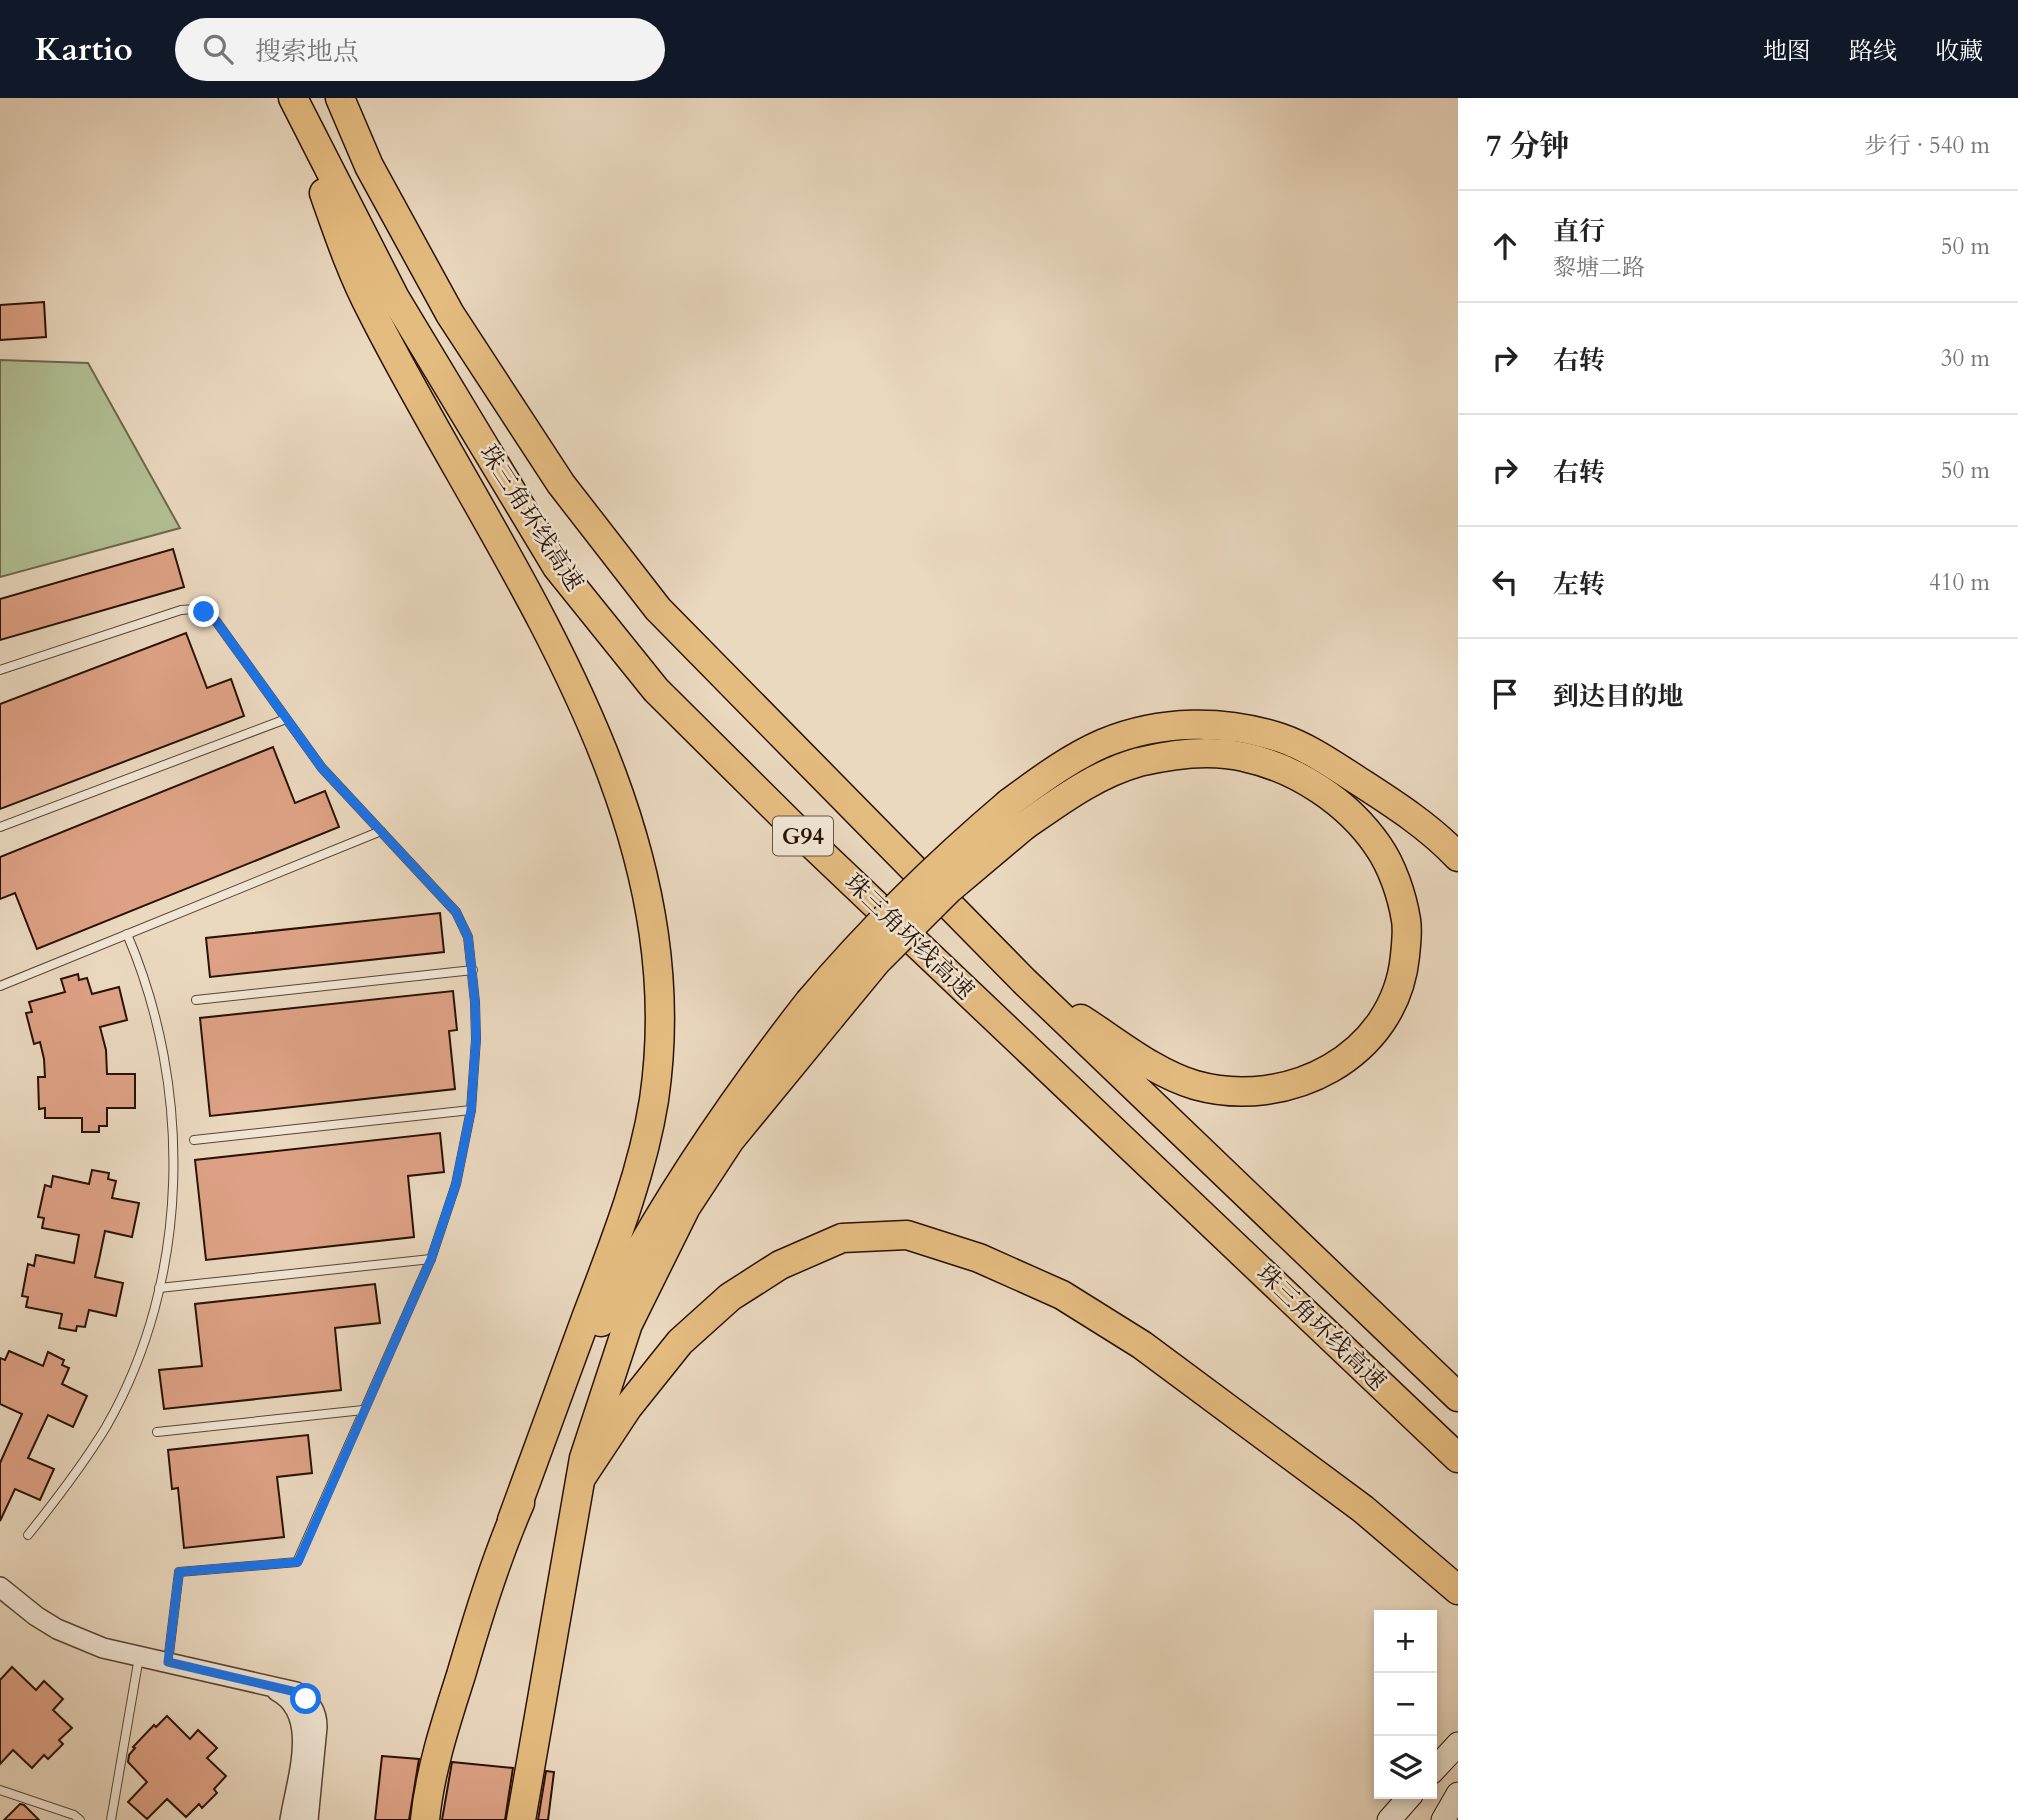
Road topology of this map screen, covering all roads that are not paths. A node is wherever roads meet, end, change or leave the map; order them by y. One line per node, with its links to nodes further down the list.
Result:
1 (291, 98): 21 (highway, 珠三角环线高速 / G94); 23 (highway)
2 (340, 98): 10 (highway, 珠三角环线高速 / G94)
3 (0, 670): 4 (lane)
4 (286, 719): 5 (lane); 6 (lane)
5 (0, 827)
6 (381, 831): 8 (lane); 9 (lane)
7 (1458, 857): 13 (highway, bridge)
8 (127, 934): 11 (lane); 17 (lane)
9 (473, 971): 12 (lane); 14 (lane)
10 (1024, 981): 13 (highway, bridge); 18 (highway, 珠三角环线高速 / G94)
11 (0, 986)
12 (196, 1000)
13 (820, 1010): 22 (highway); 23 (highway)
14 (471, 1110): 15 (lane); 16 (lane)
15 (194, 1140)
16 (431, 1259): 17 (lane); 19 (lane)
17 (159, 1288): 24 (lane)
18 (1458, 1397)
19 (363, 1409): 20 (lane); 28 (lane)
20 (157, 1432)
21 (1458, 1458)
22 (581, 1478): 26 (highway); 40 (highway)
23 (512, 1520): 39 (highway)
24 (28, 1535)
25 (0, 1587): 27 (street)
26 (1458, 1590)
27 (139, 1657): 28 (street); 36 (lane)
28 (168, 1662): 29 (street)
29 (260, 1683): 37 (street); 38 (street)
30 (1458, 1744): 31 (main road)
31 (1437, 1767)
32 (0, 1790): 35 (lane)
33 (1458, 1794): 42 (main road)
34 (1408, 1799): 41 (main road)
35 (80, 1820)
36 (111, 1820)
37 (290, 1820)
38 (308, 1820)
39 (425, 1820)
40 (521, 1820)
41 (1389, 1820)
42 (1443, 1820)

